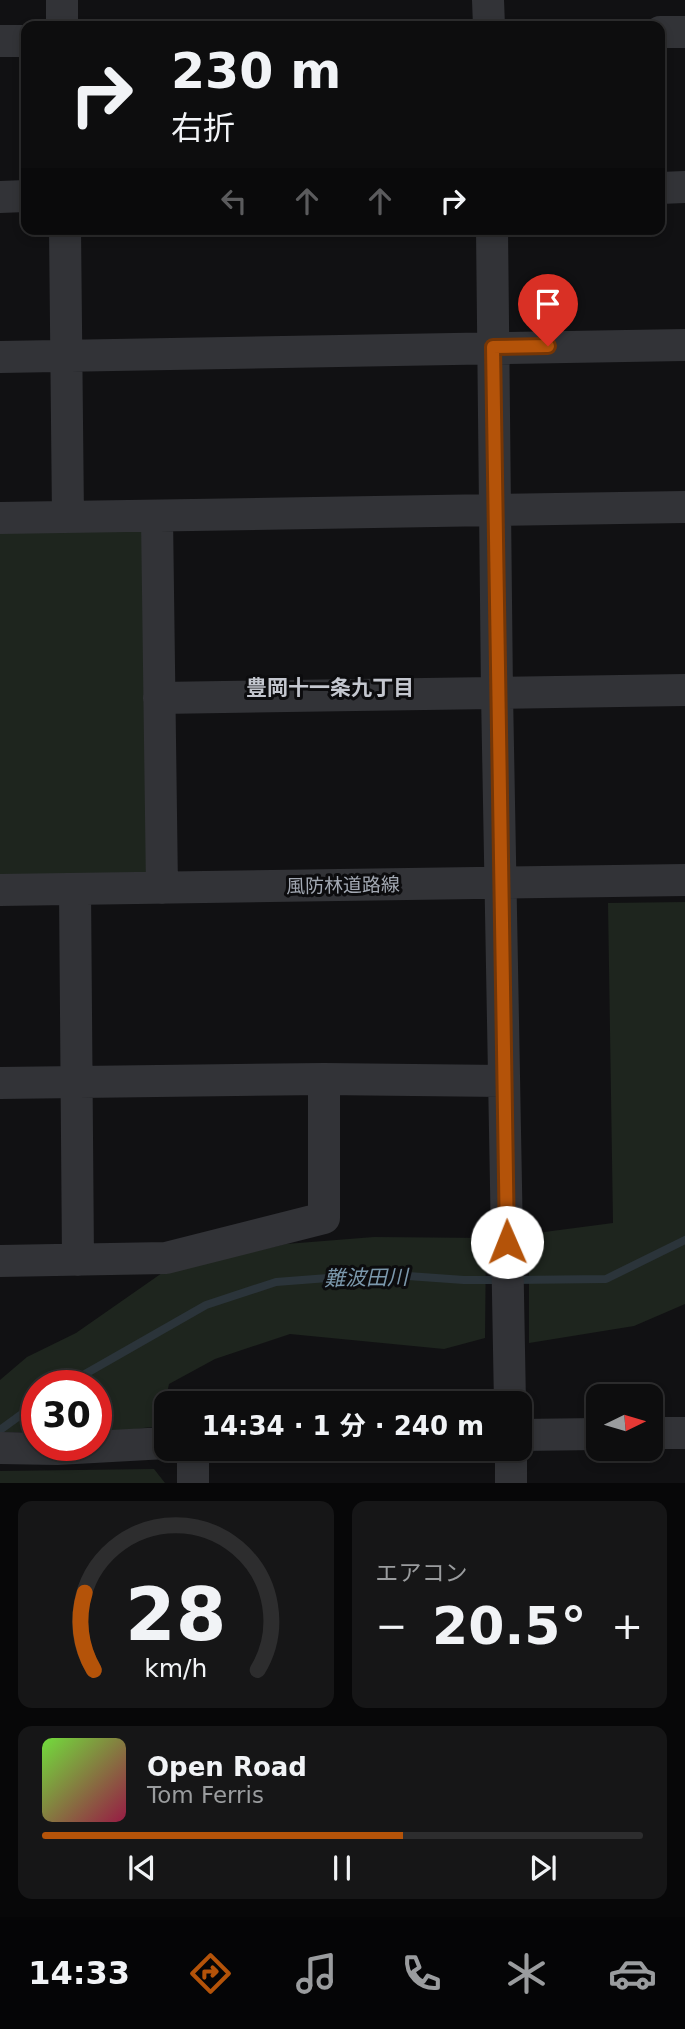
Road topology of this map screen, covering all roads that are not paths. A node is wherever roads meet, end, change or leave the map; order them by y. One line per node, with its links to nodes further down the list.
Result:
1 (62, 0): 3 (street)
2 (488, 0): 4 (street)
3 (62, 21)
4 (489, 21)
5 (665, 32): 6 (street)
6 (685, 32)
7 (0, 41): 8 (street)
8 (21, 41)
9 (685, 187): 10 (street)
10 (665, 188)
11 (21, 196): 12 (street)
12 (0, 197)
13 (65, 235): 17 (street)
14 (492, 235): 16 (street)
15 (685, 345): 16 (street)
16 (493, 347): 17 (street); 20 (street)
17 (67, 356): 18 (street); 21 (street)
18 (0, 357)
19 (685, 506): 20 (street)
20 (495, 509): 22 (street); 25 (street)
21 (68, 517): 22 (street); 23 (street)
22 (157, 517): 26 (street)
23 (0, 518)
24 (685, 691): 25 (street)
25 (497, 693): 26 (street); 28 (street)
26 (159, 698): 29 (street)
27 (685, 880): 28 (street, 風防林道路線)
28 (501, 883): 29 (street, 風防林道路線); 34 (street)
29 (162, 888): 30 (street, 風防林道路線)
30 (75, 889): 31 (street, 風防林道路線); 33 (street)
31 (0, 890)
32 (324, 1079): 33 (street); 34 (street); 36 (street)
33 (78, 1081): 35 (street); 36 (street)
34 (503, 1081): 38 (street)
35 (0, 1083)
36 (78, 1260): 37 (street)
37 (0, 1261)
38 (510, 1391)
39 (663, 1433): 40 (street)
40 (685, 1433)
41 (586, 1434): 42 (street)
42 (532, 1435)
43 (154, 1444): 44 (street)
44 (0, 1448)
45 (193, 1461): 47 (street)
46 (510, 1461): 48 (street)
47 (193, 1483)
48 (511, 1483)

